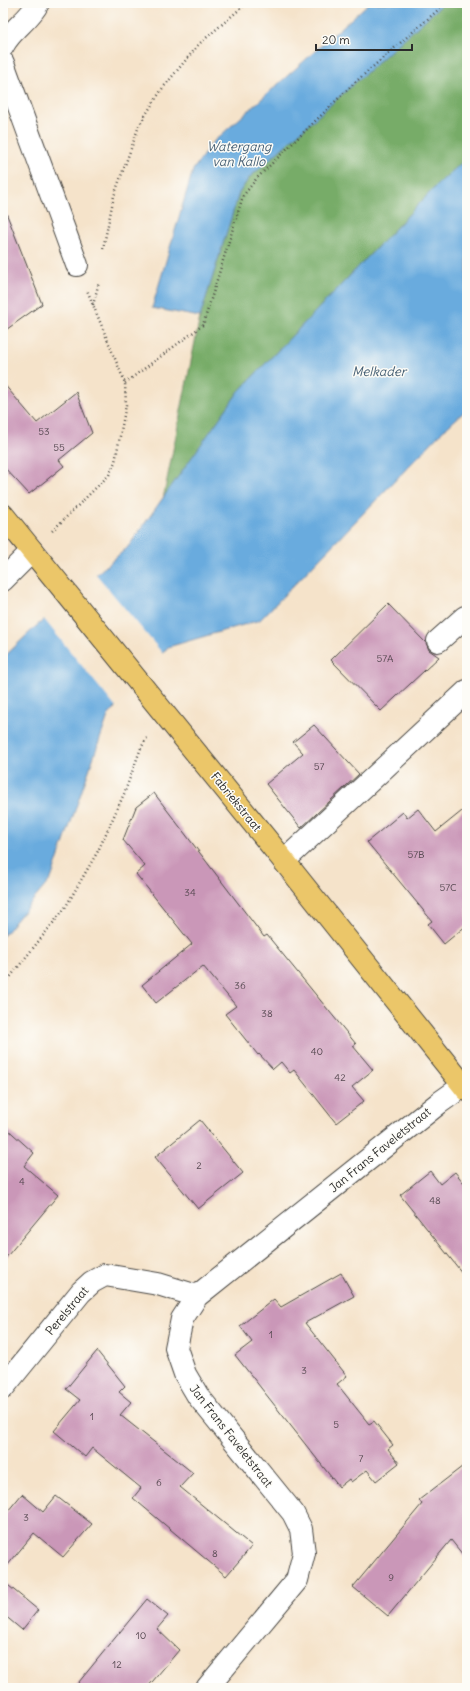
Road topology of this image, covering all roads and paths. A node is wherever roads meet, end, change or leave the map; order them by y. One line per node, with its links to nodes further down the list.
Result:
1 (38, 3): 4 (street)
2 (247, 3): 6 (path)
3 (446, 3): 10 (path)
4 (3, 46)
5 (3, 62): 7 (street)
6 (102, 254)
7 (77, 265): 9 (path)
8 (99, 277): 9 (path)
9 (93, 305): 10 (path)
10 (125, 384): 12 (path)
11 (3, 516): 12 (main road, Fabriekstraat)
12 (37, 558): 13 (street); 17 (main road, Fabriekstraat)
13 (3, 580)
14 (467, 620): 15 (street)
15 (438, 641)
16 (467, 691): 18 (street)
17 (161, 709): 18 (main road, Fabriekstraat); 19 (path)
18 (284, 861): 20 (main road, Fabriekstraat)
19 (3, 986)
20 (465, 1088): 21 (street, Jan Frans Faveletstraat)
21 (197, 1296): 22 (street, Perelstraat); 23 (street, Jan Frans Faveletstraat)
22 (3, 1388)
23 (207, 1688)

